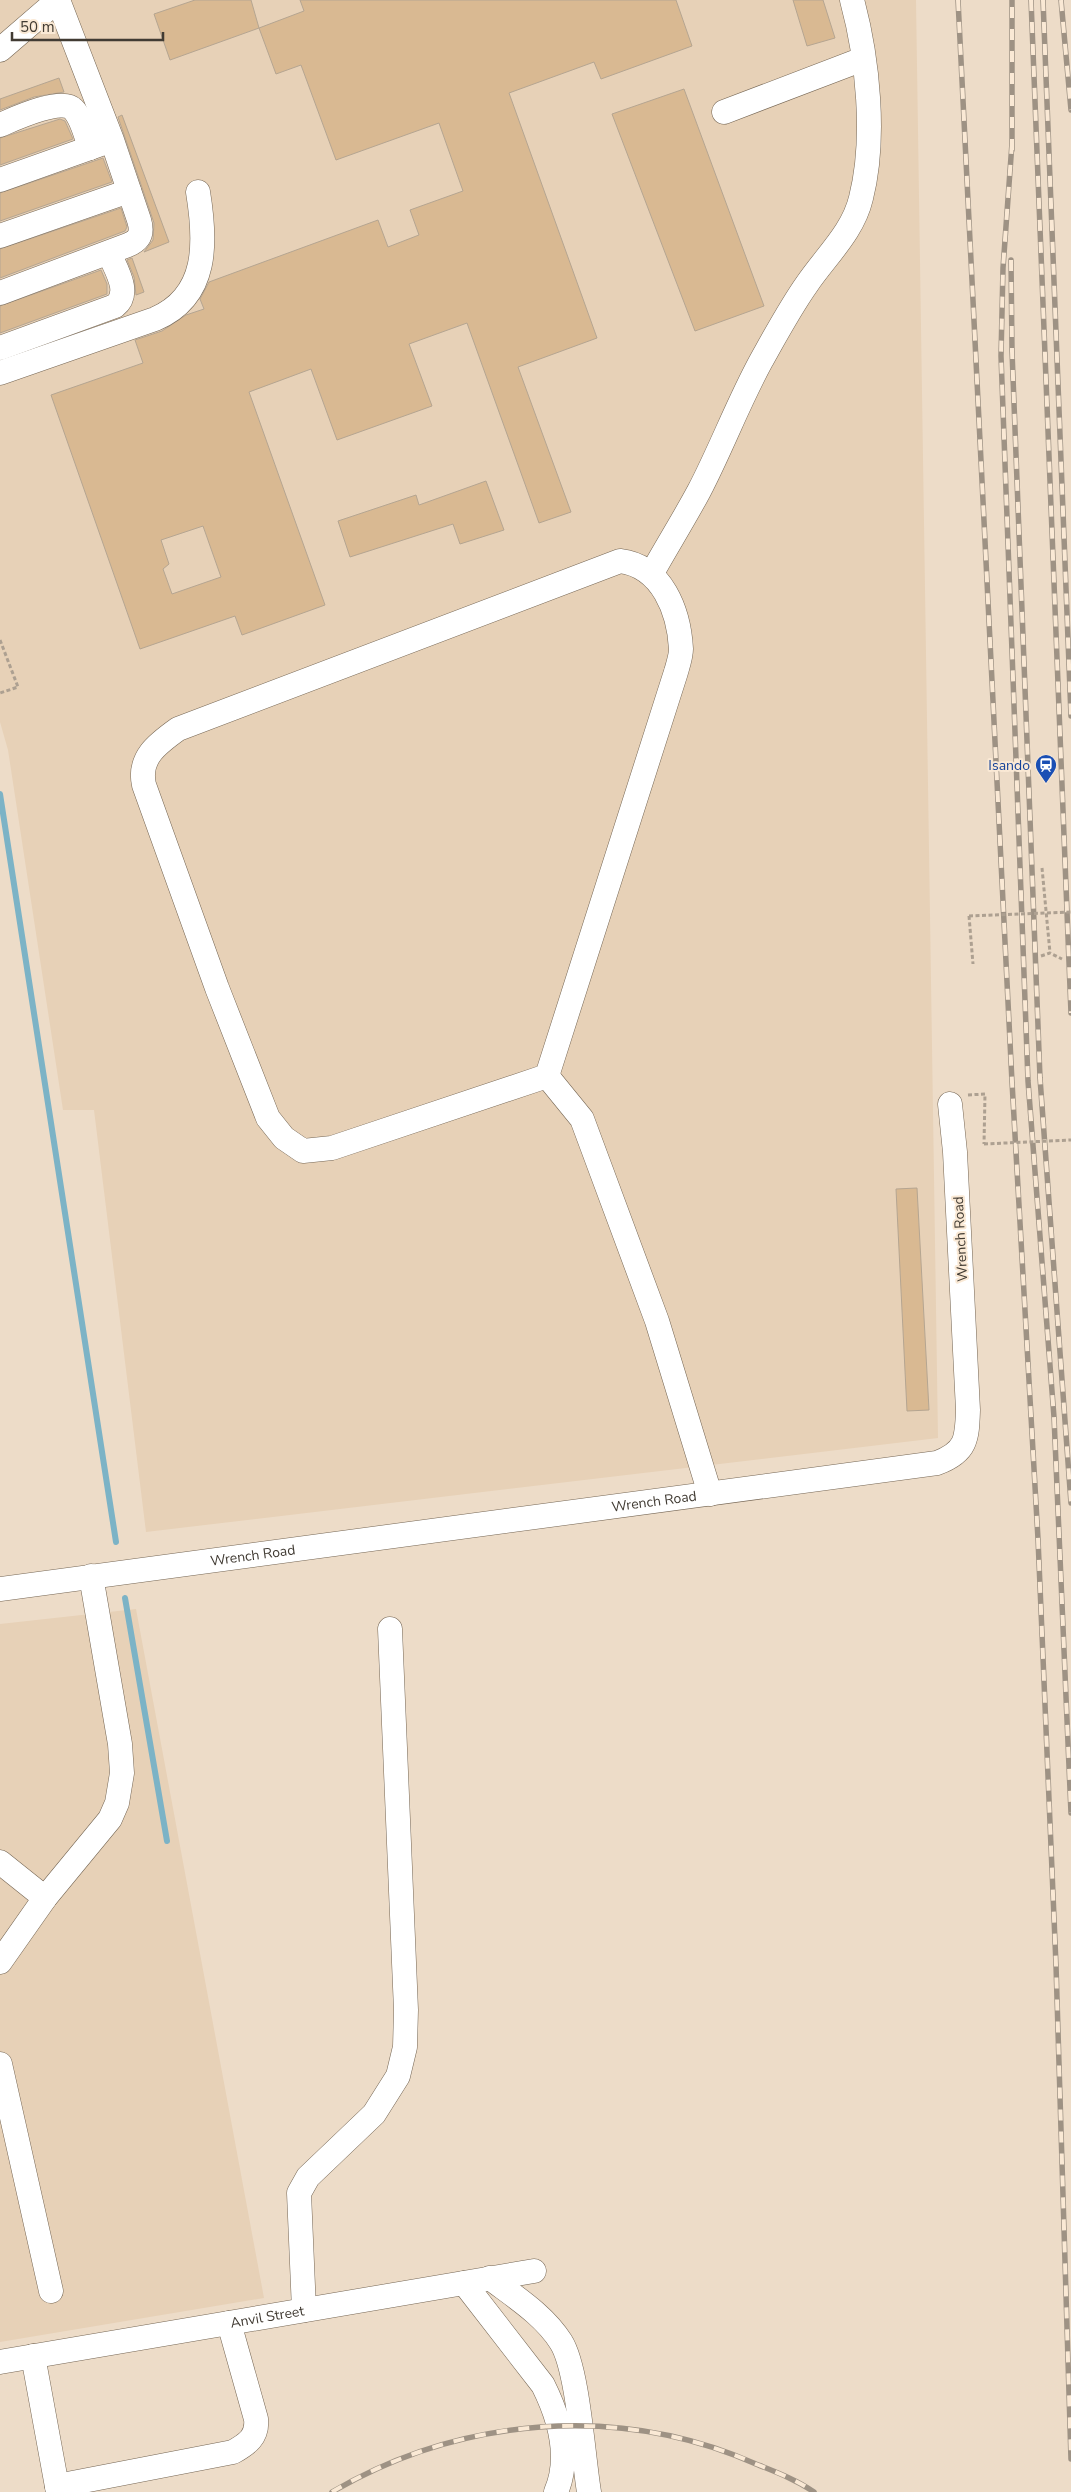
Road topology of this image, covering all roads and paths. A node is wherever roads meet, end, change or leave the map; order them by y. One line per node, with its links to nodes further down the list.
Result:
1 (58, 0): 3 (street); 7 (street)
2 (852, 0): 4 (street)
3 (0, 50)
4 (863, 59): 5 (street); 16 (street)
5 (724, 112)
6 (0, 125): 7 (street)
7 (101, 144): 8 (street); 9 (street)
8 (0, 180)
9 (129, 191): 11 (street); 12 (street)
10 (198, 192): 15 (street)
11 (0, 236)
12 (108, 253): 13 (street); 14 (street)
13 (0, 293)
14 (0, 348)
15 (0, 373)
16 (652, 573): 26 (street); 26 (street)
17 (0, 640): 18 (path)
18 (0, 693)
19 (1042, 868): 21 (path)
20 (1071, 912): 21 (path, bridge)
21 (1045, 913): 22 (path); 25 (path, bridge)
22 (1050, 953): 23 (path); 24 (path)
23 (1041, 956)
24 (1062, 959)
25 (973, 964)
26 (547, 1076): 30 (street)
27 (985, 1099): 29 (path, bridge)
28 (950, 1104): 30 (street, Wrench Road)
29 (1071, 1140)
30 (710, 1494): 31 (street, Wrench Road)
31 (90, 1576): 32 (street, Wrench Road); 35 (street)
32 (0, 1589)
33 (390, 1629): 43 (street)
34 (0, 1862): 35 (street)
35 (45, 1898): 36 (street)
36 (0, 1962)
37 (0, 2064): 38 (street)
38 (4, 2104): 42 (street)
39 (534, 2271): 40 (street, Anvil Street)
40 (490, 2278): 41 (street, Anvil Street); 49 (street)
41 (464, 2283): 43 (street, Anvil Street); 48 (street)
42 (51, 2291)
43 (304, 2310): 44 (street, Anvil Street)
44 (229, 2323): 45 (street, Anvil Street); 47 (street)
45 (33, 2356): 46 (street, Anvil Street); 47 (street)
46 (0, 2362)
47 (58, 2489)
48 (556, 2492)
49 (589, 2492)

